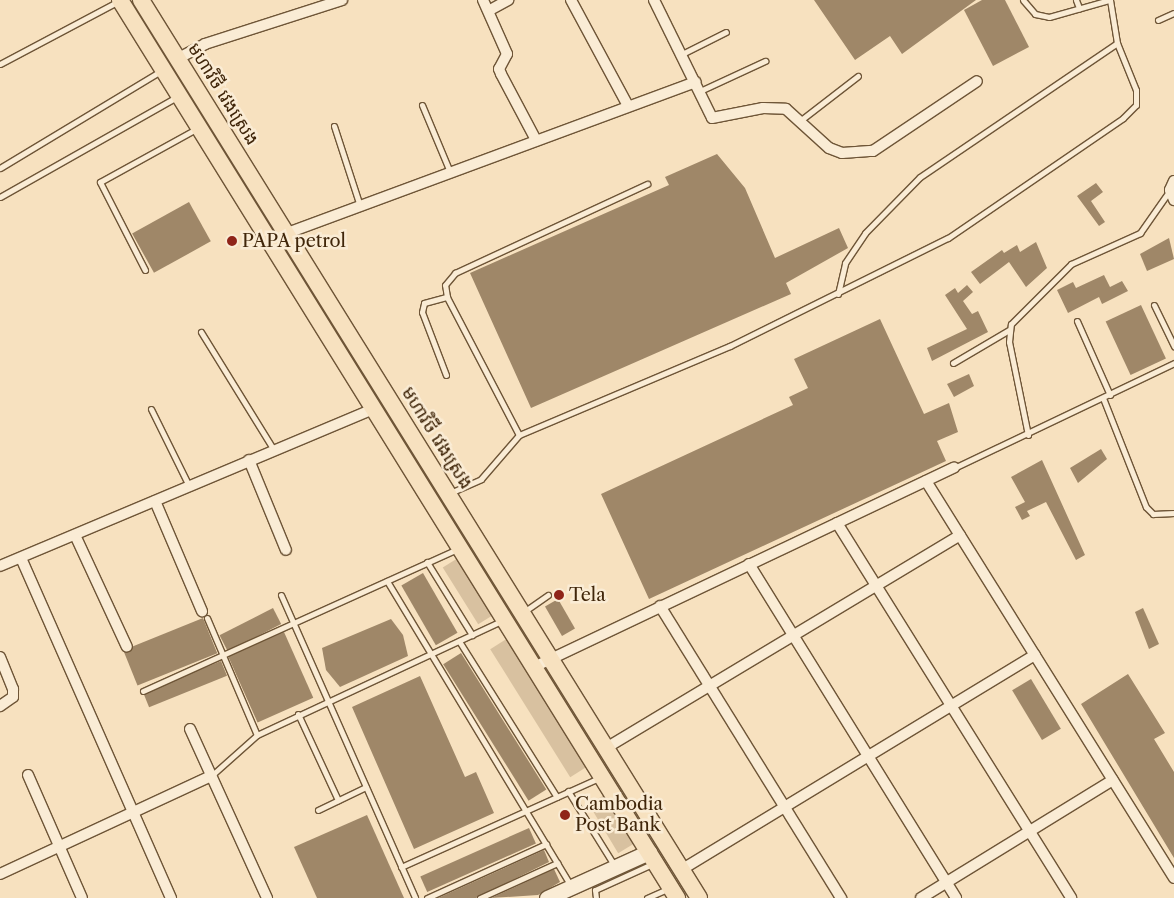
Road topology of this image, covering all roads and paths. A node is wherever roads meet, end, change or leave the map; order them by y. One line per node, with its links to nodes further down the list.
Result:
1 (120, 0): 20 (lane); 21 (main road)
2 (141, 0): 18 (main road, មហាវិថី វេងស្រេង)
3 (342, 0): 18 (street)
4 (484, 0): 12 (street)
5 (508, 0): 12 (street)
6 (571, 0): 27 (street)
7 (654, 0): 17 (street)
8 (1023, 0): 11 (lane)
9 (1076, 0): 11 (lane)
10 (1109, 0): 11 (lane); 16 (lane)
11 (1079, 8)
12 (490, 10): 31 (street)
13 (1174, 13): 14 (lane)
14 (1158, 20)
15 (726, 32): 17 (lane)
16 (1117, 43): 41 (lane); 41 (lane)
17 (682, 54): 24 (street)
18 (178, 58): 38 (main road, មហាវិថី វេងស្រេង)
19 (765, 61): 24 (lane)
20 (0, 64)
21 (163, 70): 25 (main road); 32 (lane)
22 (858, 76): 28 (lane)
23 (977, 81): 28 (street)
24 (698, 86): 27 (street); 28 (street)
25 (180, 96): 30 (main road); 36 (lane)
26 (422, 105): 33 (lane)
27 (628, 106): 31 (street)
28 (801, 120)
29 (334, 126): 37 (lane)
30 (199, 127): 39 (main road); 40 (lane)
31 (536, 140): 33 (street)
32 (0, 168)
33 (450, 172): 37 (street)
34 (647, 184): 42 (lane)
35 (1173, 190): 45 (lane)
36 (0, 197)
37 (360, 206): 38 (street)
38 (286, 232): 39 (street); 62 (main road, មហាវិថី វេងស្រេង)
39 (270, 242): 54 (main road)
40 (145, 270)
41 (838, 294): 55 (lane)
42 (447, 297): 50 (lane); 55 (lane)
43 (1154, 305): 47 (lane)
44 (1078, 321): 51 (lane)
45 (1009, 330): 48 (lane); 56 (lane)
46 (201, 332): 57 (lane)
47 (1174, 346)
48 (953, 363)
49 (1174, 363): 51 (lane)
50 (446, 375)
51 (1110, 394): 52 (lane)
52 (1103, 398): 56 (lane); 65 (lane)
53 (151, 408): 61 (lane)
54 (374, 409): 57 (street); 64 (main road)
55 (518, 434): 62 (lane)
56 (1028, 435): 59 (lane)
57 (274, 450): 58 (street)
58 (249, 460): 61 (street); 70 (street)
59 (954, 468): 60 (street)
60 (926, 481): 66 (street); 68 (street)
61 (189, 486): 63 (street)
62 (448, 494): 64 (main road); 80 (main road, មហាវិថី វេងស្រេង)
63 (155, 501): 67 (street); 81 (street)
64 (432, 504): 69 (main road)
65 (1174, 513)
66 (837, 523): 73 (street); 76 (street)
67 (74, 535): 71 (street); 87 (street)
68 (960, 535): 76 (street); 90 (street)
69 (460, 548): 72 (lane); 82 (main road)
70 (286, 550)
71 (21, 558): 74 (street); 115 (street)
72 (427, 562): 75 (lane); 84 (lane)
73 (749, 564): 79 (street); 85 (street)
74 (0, 566)
75 (386, 581): 83 (lane); 88 (lane)
76 (876, 585): 85 (street); 97 (street)
77 (281, 595): 83 (lane)
78 (548, 595): 80 (lane)
79 (660, 606): 91 (street); 94 (street)
80 (522, 613): 91 (main road, មហាវិថី វេងស្រេង)
81 (205, 614): 89 (lane)
82 (505, 620): 84 (lane); 93 (main road)
83 (293, 623): 89 (lane); 96 (lane)
84 (472, 635): 86 (lane)
85 (794, 635): 94 (street); 103 (street)
86 (459, 641): 88 (lane); 110 (lane)
87 (126, 647)
88 (431, 654): 96 (lane); 114 (lane)
89 (223, 655): 95 (lane); 101 (lane)
90 (1035, 655): 97 (street); 107 (street)
91 (550, 657): 93 (street); 102 (main road, មហាវិថី វេងស្រេង)
92 (0, 658): 98 (street)
93 (534, 667): 106 (main road)
94 (710, 685): 102 (street); 112 (street)
95 (143, 692)
96 (328, 701): 99 (lane); 108 (lane)
97 (951, 705): 103 (street); 116 (street)
98 (0, 706)
99 (298, 714): 101 (lane); 111 (lane)
100 (190, 728): 105 (street)
101 (257, 735): 105 (lane)
102 (606, 748): 123 (main road, មហាវិថី វេងស្រេង)
103 (868, 755): 112 (street); 126 (street)
104 (28, 774): 118 (street)
105 (211, 776): 115 (street); 131 (street)
106 (602, 776): 109 (lane); 119 (main road)
107 (1113, 780): 116 (street); 125 (street)
108 (366, 787): 111 (lane); 121 (lane)
109 (568, 791): 110 (lane); 122 (lane)
110 (556, 797): 114 (lane)
111 (338, 800): 113 (lane)
112 (784, 806): 123 (street); 139 (street)
113 (318, 810)
114 (526, 811): 117 (lane); 121 (lane)
115 (134, 813): 118 (street); 130 (street)
116 (1030, 831): 126 (street); 142 (street)
117 (546, 844): 120 (lane); 133 (lane)
118 (60, 847): 124 (street); 129 (street)
119 (652, 857): 122 (street); 128 (main road); 136 (lane)
120 (557, 863): 127 (lane); 134 (lane)
121 (401, 867): 132 (lane)
122 (615, 867): 135 (street)
123 (682, 870): 138 (main road, មហាវិថី វេងស្រេង)
124 (0, 874)
125 (1174, 878)
126 (946, 882): 140 (street); 141 (street)
127 (569, 883)
128 (674, 893): 137 (lane)
129 (82, 898)
130 (171, 898)
131 (267, 898)
132 (415, 898)
133 (427, 898)
134 (480, 898)
135 (547, 898)
136 (596, 898)
137 (647, 898)
138 (699, 898)
139 (841, 898)
140 (921, 898)
141 (956, 898)
142 (1071, 898)

